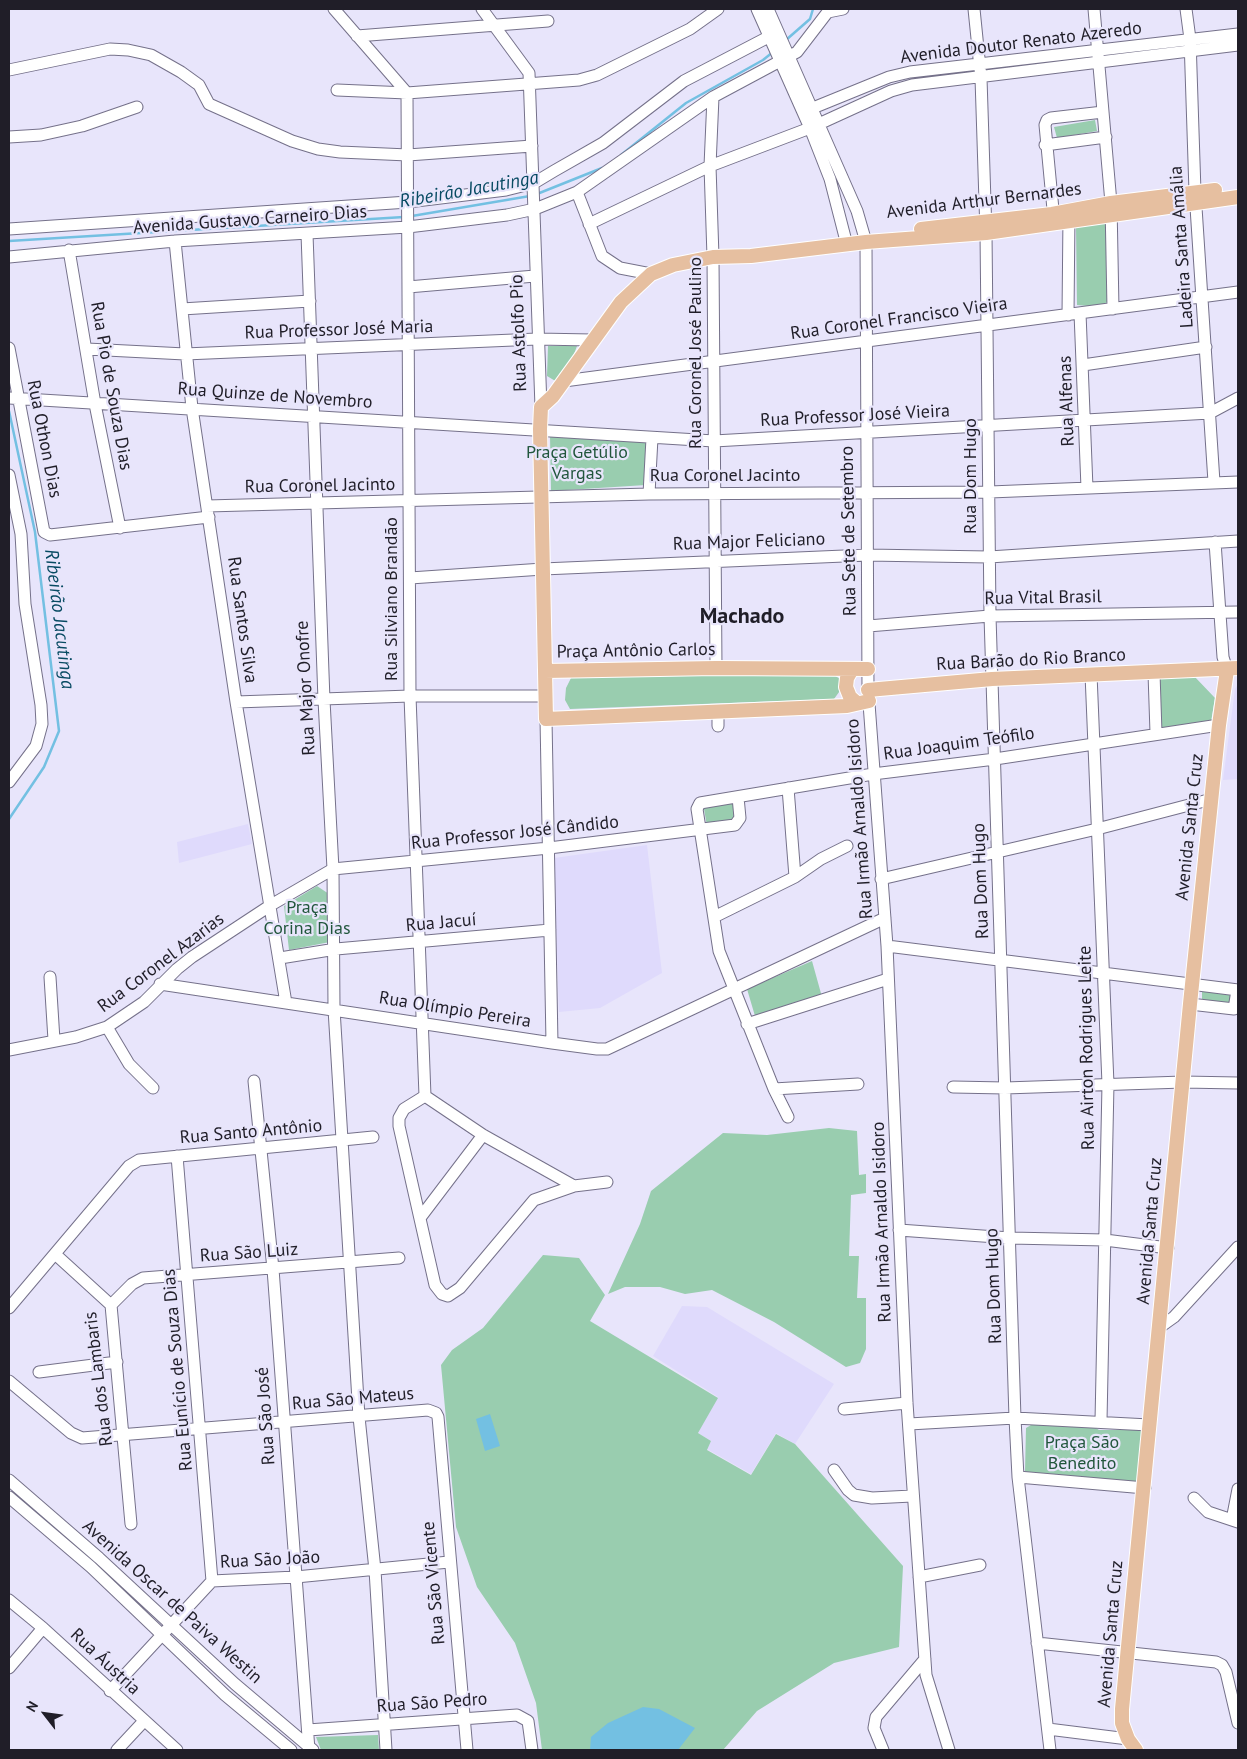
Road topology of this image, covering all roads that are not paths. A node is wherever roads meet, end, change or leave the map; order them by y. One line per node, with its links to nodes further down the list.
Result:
1 (334, 9): 14 (street)
2 (482, 9): 12 (street, Rua Astolfo Pio)
3 (718, 9): 27 (street)
4 (757, 9): 18 (street)
5 (768, 9): 18 (street)
6 (843, 9): 10 (street)
7 (974, 9): 23 (street, Rua Dom Hugo)
8 (1094, 9): 19 (street)
9 (1186, 9): 16 (street, Ladeira Santa Amália)
10 (829, 10): 18 (street)
11 (548, 21): 12 (street)
12 (495, 26): 14 (street); 27 (street, Rua Astolfo Pio)
13 (1238, 34): 16 (street, Avenida Doutor Renato Azeredo)
14 (357, 36): 29 (street)
15 (1144, 45): 16 (street, Avenida Doutor Renato Azeredo); 19 (street, Avenida Doutor Renato Azeredo); 20 (street)
16 (1190, 45): 17 (street, Avenida Doutor Renato Azeredo); 20 (street, Avenida Doutor Renato Azeredo); 45 (street, Ladeira Santa Amália)
17 (1238, 45)
18 (779, 46): 30 (street, Avenida Gustavo Carneiro Dias); 32 (street); 42 (street, Avenida Gustavo Carneiro Dias)
19 (1098, 49): 21 (street, Avenida Doutor Renato Azeredo); 22 (street)
20 (1146, 57): 22 (street, Avenida Doutor Renato Azeredo)
21 (1066, 60): 22 (street, Avenida Doutor Renato Azeredo); 24 (street, Avenida Doutor Renato Azeredo)
22 (1098, 63): 33 (street)
23 (980, 65): 24 (street, Avenida Doutor Renato Azeredo); 26 (street, Rua Dom Hugo); 32 (street, Avenida Doutor Renato Azeredo)
24 (1027, 66): 26 (street, Avenida Doutor Renato Azeredo)
25 (9, 70): 39 (street)
26 (981, 78): 34 (street, Avenida Doutor Renato Azeredo); 56 (street, Rua Dom Hugo)
27 (530, 83): 29 (street); 38 (street, Rua Astolfo Pio)
28 (337, 90): 29 (street)
29 (406, 93): 39 (street, Rua Silviano Brandão)
30 (713, 97): 40 (street, Rua Coronel José Paulino); 44 (street, Avenida Gustavo Carneiro Dias)
31 (137, 108): 35 (street)
32 (808, 110): 34 (street)
33 (1103, 112): 36 (street); 37 (street)
34 (815, 125): 40 (street, Avenida Doutor Renato Azeredo); 41 (street)
35 (9, 137)
36 (1106, 137): 37 (street); 49 (street)
37 (1045, 145): 53 (street)
38 (532, 146): 39 (street); 42 (street, Rua Astolfo Pio)
39 (408, 155): 47 (street, Rua Silviano Brandão)
40 (710, 166): 55 (street, Avenida Doutor Renato Azeredo); 64 (street, Rua Coronel José Paulino)
41 (835, 177): 50 (street, Rua Sete de Setembro); 51 (street)
42 (534, 185): 47 (street, Avenida Gustavo Carneiro Dias); 48 (street, Rua Astolfo Pio)
43 (1238, 188): 45 (main road, Avenida Arthur Bernardes)
44 (578, 192): 48 (street, Avenida Gustavo Carneiro Dias); 55 (street)
45 (1196, 197): 46 (main road, Avenida Arthur Bernardes); 49 (main road, Avenida Arthur Bernardes); 69 (street, Ladeira Santa Amália)
46 (1238, 197)
47 (408, 204): 54 (street, Rua Silviano Brandão); 57 (street, Avenida Gustavo Carneiro Dias)
48 (535, 205): 54 (street, Avenida Gustavo Carneiro Dias); 66 (street, Rua Astolfo Pio)
49 (1111, 209): 52 (main road, Avenida Arthur Bernardes); 72 (street)
50 (858, 211): 51 (street); 59 (street, Rua Sete de Setembro)
51 (840, 216): 61 (street)
52 (1069, 216): 53 (main road, Avenida Arthur Bernardes); 74 (street)
53 (1053, 219): 56 (main road, Avenida Arthur Bernardes)
54 (408, 224): 58 (street, Avenida Gustavo Carneiro Dias); 67 (street, Rua Silviano Brandão)
55 (589, 224): 65 (street)
56 (985, 227): 59 (main road, Avenida Arthur Bernardes); 75 (street, Rua Dom Hugo)
57 (9, 229)
58 (307, 234): 60 (street, Avenida Gustavo Carneiro Dias); 70 (street, Rua Major Onofre)
59 (866, 238): 61 (main road, Avenida Arthur Bernardes); 78 (street, Rua Sete de Setembro)
60 (175, 241): 62 (street, Avenida Gustavo Carneiro Dias); 71 (street, Rua Santos Silva)
61 (847, 241): 64 (main road, Avenida Arthur Bernardes)
62 (69, 250): 63 (street, Avenida Gustavo Carneiro Dias); 82 (street, Rua Pio de Souza Dias)
63 (9, 257)
64 (713, 257): 65 (main road, Avenida Arthur Bernardes); 85 (street, Rua Coronel José Paulino)
65 (650, 274): 77 (main road, Avenida Arthur Bernardes)
66 (536, 276): 67 (street); 76 (street, Rua Astolfo Pio)
67 (408, 287): 79 (street, Rua Silviano Brandão)
68 (1238, 292): 69 (street, Rua Coronel Francisco Vieira)
69 (1202, 297): 72 (street, Rua Coronel Francisco Vieira); 80 (street, Ladeira Santa Amália)
70 (310, 301): 71 (street); 83 (street, Rua Major Onofre)
71 (182, 309): 84 (street, Rua Santos Silva)
72 (1113, 309): 73 (street, Rua Coronel Francisco Vieira)
73 (1080, 313): 74 (street, Rua Coronel Francisco Vieira); 86 (street, Rua Alfenas)
74 (1068, 315): 75 (street, Rua Coronel Francisco Vieira)
75 (987, 324): 78 (street, Rua Coronel Francisco Vieira); 97 (street, Rua Dom Hugo)
76 (537, 339): 77 (street, Rua Professor José Maria); 79 (street, Rua Professor José Maria); 91 (street, Rua Astolfo Pio)
77 (592, 340): 87 (main road, Avenida Arthur Bernardes)
78 (866, 342): 85 (street, Rua Coronel Francisco Vieira); 99 (street, Rua Sete de Setembro)
79 (409, 345): 83 (street, Rua Professor José Maria); 96 (street, Rua Silviano Brandão)
80 (1206, 347): 86 (street); 93 (street, Ladeira Santa Amália)
81 (9, 348): 88 (street, Rua Othon Dias)
82 (87, 349): 84 (street, Rua Professor José Maria); 90 (street, Rua Pio de Souza Dias)
83 (311, 349): 84 (street, Rua Professor José Maria); 94 (street, Rua Major Onofre)
84 (185, 354): 92 (street, Rua Santos Silva)
85 (713, 361): 87 (street, Rua Coronel Francisco Vieira); 101 (street, Rua Coronel José Paulino)
86 (1084, 365): 95 (street, Rua Alfenas)
87 (564, 381): 91 (main road, Avenida Arthur Bernardes)
88 (14, 398): 90 (street, Rua Quinze de Novembro); 116 (street, Rua Othon Dias)
89 (1238, 398): 93 (street)
90 (95, 404): 92 (street, Rua Quinze de Novembro); 115 (street, Rua Pio de Souza Dias)
91 (541, 407): 98 (main road, Rua Astolfo Pio)
92 (192, 408): 94 (street, Rua Quinze de Novembro); 113 (street, Rua Santos Silva)
93 (1210, 413): 95 (street, Rua Professor José Vieira); 103 (street, Ladeira Santa Amália)
94 (314, 416): 96 (street, Rua Quinze de Novembro); 112 (street, Rua Major Onofre)
95 (1085, 420): 97 (street, Rua Professor José Vieira); 105 (street, Rua Alfenas)
96 (408, 422): 98 (street, Rua Quinze de Novembro); 111 (street, Rua Silviano Brandão)
97 (989, 426): 99 (street, Rua Professor José Vieira); 106 (street, Rua Dom Hugo)
98 (540, 429): 100 (street); 110 (main road, Rua Astolfo Pio)
99 (866, 434): 101 (street, Rua Professor José Vieira); 107 (street, Rua Sete de Setembro)
100 (652, 438): 101 (street, Rua Professor José Vieira); 108 (street)
101 (714, 441): 109 (street, Rua Coronel José Paulino)
102 (9, 475): 114 (street)
103 (1214, 482): 104 (street, Rua Coronel Jacinto); 105 (street, Rua Coronel Jacinto)
104 (1238, 482)
105 (1087, 488): 106 (street, Rua Coronel Jacinto)
106 (990, 492): 107 (street, Rua Coronel Jacinto); 120 (street, Rua Dom Hugo)
107 (867, 493): 109 (street, Rua Coronel Jacinto); 119 (street, Rua Sete de Setembro)
108 (649, 494): 109 (street, Rua Coronel Jacinto); 110 (street, Rua Coronel Jacinto)
109 (714, 494): 121 (street, Rua Coronel José Paulino)
110 (542, 497): 111 (street, Rua Coronel Jacinto); 122 (main road, Rua Astolfo Pio)
111 (410, 502): 112 (street, Rua Coronel Jacinto); 123 (street, Rua Silviano Brandão)
112 (317, 504): 113 (street, Rua Coronel Jacinto); 139 (street, Rua Major Onofre)
113 (208, 512): 115 (street, Rua Coronel Jacinto); 140 (street, Rua Santos Silva)
114 (13, 514): 147 (street)
115 (120, 528): 116 (street, Rua Coronel Jacinto)
116 (47, 535)
117 (1238, 541): 118 (street, Rua Major Feliciano)
118 (1215, 542): 120 (street, Rua Major Feliciano); 125 (street)
119 (867, 555): 120 (street, Rua Major Feliciano); 121 (street, Rua Major Feliciano); 127 (street, Rua Sete de Setembro)
120 (989, 557): 126 (street, Rua Dom Hugo)
121 (715, 560): 122 (street, Rua Major Feliciano); 128 (street, Rua Coronel José Paulino)
122 (543, 569): 123 (street, Rua Major Feliciano); 130 (main road, Rua Astolfo Pio)
123 (410, 578): 136 (street, Rua Silviano Brandão)
124 (1238, 612): 125 (street, Rua Vital Brasil)
125 (1219, 613): 126 (street, Rua Vital Brasil); 132 (street)
126 (990, 616): 127 (street, Rua Vital Brasil); 135 (street, Rua Dom Hugo)
127 (868, 626): 129 (street, Rua Sete de Setembro)
128 (716, 668): 130 (main road, Praça Antônio Carlos); 131 (main road, Praça Antônio Carlos)
129 (868, 669): 131 (main road, Praça Antônio Carlos); 138 (street)
130 (545, 671): 137 (main road, Praça Antônio Carlos)
131 (851, 671): 138 (main road)
132 (1227, 671): 133 (main road, Rua Barão do Rio Branco); 142 (main road, Avenida Santa Cruz)
133 (1154, 672): 134 (main road, Rua Barão do Rio Branco); 143 (street)
134 (1091, 674): 135 (main road, Rua Barão do Rio Branco); 144 (street, Rua Airton Rodrigues Leite)
135 (992, 678): 138 (main road, Rua Barão do Rio Branco); 145 (street, Rua Dom Hugo)
136 (410, 696): 137 (street); 139 (street); 156 (street, Rua Silviano Brandão)
137 (545, 696): 141 (main road, Praça Antônio Carlos)
138 (865, 698): 141 (main road); 146 (street, Rua Irmão Arnaldo Isidoro)
139 (324, 700): 140 (street); 157 (street, Rua Major Onofre)
140 (236, 702): 160 (street, Rua Santos Silva)
141 (546, 719): 154 (street)
142 (1219, 725): 143 (street, Rua Joaquim Teófilo); 150 (main road, Avenida Santa Cruz)
143 (1156, 733): 144 (street, Rua Joaquim Teófilo)
144 (1094, 742): 145 (street, Rua Joaquim Teófilo); 151 (street, Rua Airton Rodrigues Leite)
145 (995, 759): 146 (street, Rua Joaquim Teófilo); 155 (street, Rua Dom Hugo)
146 (873, 774): 148 (street, Rua Joaquim Teófilo); 159 (street, Rua Irmão Arnaldo Isidoro)
147 (9, 782)
148 (788, 788): 149 (street, Rua Joaquim Teófilo); 158 (street)
149 (738, 797): 152 (street, Rua Professor José Cândido); 152 (street, Rua Joaquim Teófilo)
150 (1212, 799): 151 (street); 172 (main road, Avenida Santa Cruz)
151 (1097, 829): 155 (street); 169 (street, Rua Airton Rodrigues Leite)
152 (701, 830): 154 (street, Rua Professor José Cândido); 161 (street)
153 (847, 846): 158 (street)
154 (549, 848): 156 (street, Rua Professor José Cândido); 163 (street)
155 (998, 851): 159 (street); 168 (street, Rua Dom Hugo)
156 (415, 862): 157 (street, Rua Professor José Cândido); 164 (street, Rua Silviano Brandão)
157 (333, 869): 160 (street); 166 (street, Rua Major Onofre)
158 (795, 877): 161 (street)
159 (881, 879): 162 (street, Rua Irmão Arnaldo Isidoro)
160 (271, 904): 167 (street, Rua Santos Silva); 173 (street, Rua Coronel Azarias)
161 (714, 917): 174 (street)
162 (884, 918): 165 (street, Rua Irmão Arnaldo Isidoro); 174 (street, Rua Olímpio Pereira)
163 (550, 930): 164 (street, Rua Jacuí); 183 (street)
164 (420, 942): 166 (street, Rua Jacuí); 179 (street, Rua Silviano Brandão)
165 (887, 946): 168 (street); 171 (street, Rua Irmão Arnaldo Isidoro)
166 (336, 949): 167 (street); 178 (street, Rua Major Onofre)
167 (280, 958): 176 (street, Rua Santos Silva)
168 (1002, 960): 169 (street); 192 (street, Rua Dom Hugo)
169 (1103, 972): 172 (street); 189 (street, Rua Airton Rodrigues Leite)
170 (50, 977): 182 (street)
171 (888, 979): 180 (street); 204 (street, Rua Irmão Arnaldo Isidoro)
172 (1192, 983): 175 (street); 177 (main road, Avenida Santa Cruz)
173 (160, 984): 176 (street, Rua Olímpio Pereira); 181 (street, Rua Coronel Azarias)
174 (733, 990): 180 (street); 183 (street, Rua Olímpio Pereira)
175 (1238, 990): 177 (street)
176 (286, 1003): 178 (street, Rua Olímpio Pereira)
177 (1190, 1004): 186 (main road, Avenida Santa Cruz)
178 (334, 1009): 179 (street, Rua Olímpio Pereira); 198 (street, Rua Major Onofre)
179 (421, 1023): 183 (street, Rua Olímpio Pereira); 194 (street, Rua Silviano Brandão)
180 (747, 1024): 193 (street)
181 (107, 1027): 182 (street, Rua Coronel Azarias); 191 (street)
182 (54, 1040): 184 (street, Rua Coronel Azarias)
183 (552, 1043)
184 (9, 1050)
185 (254, 1081): 199 (street, Rua São José)
186 (1183, 1082): 187 (street); 189 (street); 208 (main road, Avenida Santa Cruz)
187 (1238, 1083)
188 (858, 1084): 193 (street)
189 (1108, 1084): 192 (street); 206 (street, Rua Airton Rodrigues Leite)
190 (953, 1087): 192 (street)
191 (153, 1088)
192 (1005, 1088): 205 (street, Rua Dom Hugo)
193 (774, 1089): 195 (street)
194 (425, 1096): 196 (street); 203 (street)
195 (788, 1117)
196 (483, 1136): 202 (street); 203 (street)
197 (373, 1137): 198 (street, Rua Santo Antônio)
198 (342, 1141): 199 (street, Rua Santo Antônio); 212 (street, Rua Major Onofre)
199 (260, 1148): 200 (street, Rua Santo Antônio); 214 (street, Rua São José)
200 (177, 1156): 209 (street, Rua Santo Antônio); 215 (street, Rua Eunício de Souza Dias)
201 (607, 1182): 202 (street)
202 (574, 1186): 203 (street)
203 (420, 1218)
204 (899, 1230): 205 (street); 222 (street, Rua Irmão Arnaldo Isidoro)
205 (1010, 1238): 206 (street); 226 (street, Rua Dom Hugo)
206 (1105, 1240): 208 (street); 227 (street, Rua Airton Rodrigues Leite)
207 (1238, 1247): 213 (street)
208 (1168, 1248): 218 (main road, Avenida Santa Cruz)
209 (55, 1254): 216 (street, Rua dos Lambaris); 217 (street)
210 (399, 1258): 212 (street, Rua São Luiz)
211 (1238, 1260): 213 (street)
212 (351, 1262): 214 (street, Rua São Luiz); 225 (street, Rua Major Onofre)
213 (1224, 1263): 218 (street)
214 (273, 1269): 215 (street, Rua São Luiz); 228 (street, Rua São José)
215 (188, 1275): 216 (street, Rua São Luiz); 231 (street, Rua Eunício de Souza Dias)
216 (111, 1305): 219 (street, Rua dos Lambaris)
217 (9, 1308)
218 (1160, 1327): 230 (main road, Avenida Santa Cruz)
219 (117, 1362): 220 (street); 232 (street, Rua dos Lambaris)
220 (38, 1372)
221 (9, 1381): 232 (street, Rua São Mateus)
222 (907, 1403): 223 (street); 229 (street, Rua Irmão Arnaldo Isidoro)
223 (844, 1409)
224 (436, 1413): 225 (street, Rua São Mateus); 244 (street, Rua São Vicente)
225 (359, 1416): 228 (street, Rua São Mateus); 247 (street, Rua Major Onofre)
226 (1015, 1418): 227 (street); 229 (street); 234 (street, Rua Dom Hugo)
227 (1100, 1422): 230 (street)
228 (284, 1423): 231 (street, Rua São Mateus); 248 (street, Rua São José)
229 (908, 1424): 238 (street, Rua Irmão Arnaldo Isidoro)
230 (1149, 1426): 236 (main road, Avenida Santa Cruz)
231 (200, 1428): 232 (street, Rua São Mateus); 250 (street, Rua Eunício de Souza Dias)
232 (124, 1434): 242 (street, Rua dos Lambaris)
233 (834, 1470): 238 (street)
234 (1018, 1478): 236 (street); 255 (street, Rua Dom Hugo)
235 (9, 1480): 243 (street, Avenida Oscar de Paiva Westin)
236 (1145, 1488): 256 (main road, Avenida Santa Cruz)
237 (1238, 1489): 241 (street)
238 (912, 1496): 249 (street, Rua Irmão Arnaldo Isidoro)
239 (9, 1497): 246 (street, Avenida Oscar de Paiva Westin)
240 (1194, 1498): 241 (street)
241 (1235, 1521)
242 (131, 1524)
243 (99, 1558): 246 (street); 252 (street, Avenida Oscar de Paiva Westin)
244 (449, 1562): 247 (street, Rua São João); 262 (street, Rua São Vicente)
245 (980, 1565): 249 (street)
246 (91, 1567): 254 (street, Avenida Oscar de Paiva Westin)
247 (375, 1570): 248 (street, Rua São João); 265 (street, Rua Major Onofre)
248 (296, 1577): 250 (street, Rua São João); 267 (street, Rua São José)
249 (919, 1577): 257 (street, Rua Irmão Arnaldo Isidoro)
250 (212, 1581): 252 (street, Rua São João)
251 (9, 1600): 253 (street, Rua Áustria)
252 (172, 1625): 254 (street, Rua São João); 259 (street, Avenida Oscar de Paiva Westin)
253 (43, 1628): 258 (street); 260 (street, Rua Áustria)
254 (162, 1637): 260 (street, Rua São João); 261 (street, Avenida Oscar de Paiva Westin)
255 (1037, 1643): 256 (street); 266 (street, Rua Dom Hugo)
256 (1127, 1653): 264 (street); 268 (main road, Avenida Santa Cruz)
257 (925, 1658): 276 (street); 277 (street, Rua Irmão Arnaldo Isidoro)
258 (9, 1668)
259 (235, 1684): 261 (street); 272 (street, Avenida Oscar de Paiva Westin)
260 (110, 1691): 263 (street, Rua Áustria)
261 (225, 1695): 271 (street, Avenida Oscar de Paiva Westin)
262 (464, 1718): 265 (street, Rua São Pedro); 274 (street, Rua São Vicente); 275 (street, Rua São Pedro)
263 (144, 1721): 269 (street); 270 (street, Rua Áustria)
264 (1238, 1723)
265 (383, 1725): 267 (street, Rua São Pedro); 273 (street, Rua Major Onofre)
266 (1048, 1729): 268 (street); 278 (street, Rua Dom Hugo)
267 (308, 1730): 272 (street, Rua São José)
268 (1132, 1745)
269 (118, 1750)
270 (177, 1750)
271 (291, 1750)
272 (311, 1750)
273 (386, 1750)
274 (467, 1750)
275 (532, 1750)
276 (883, 1750)
277 (948, 1750)
278 (1050, 1750)

